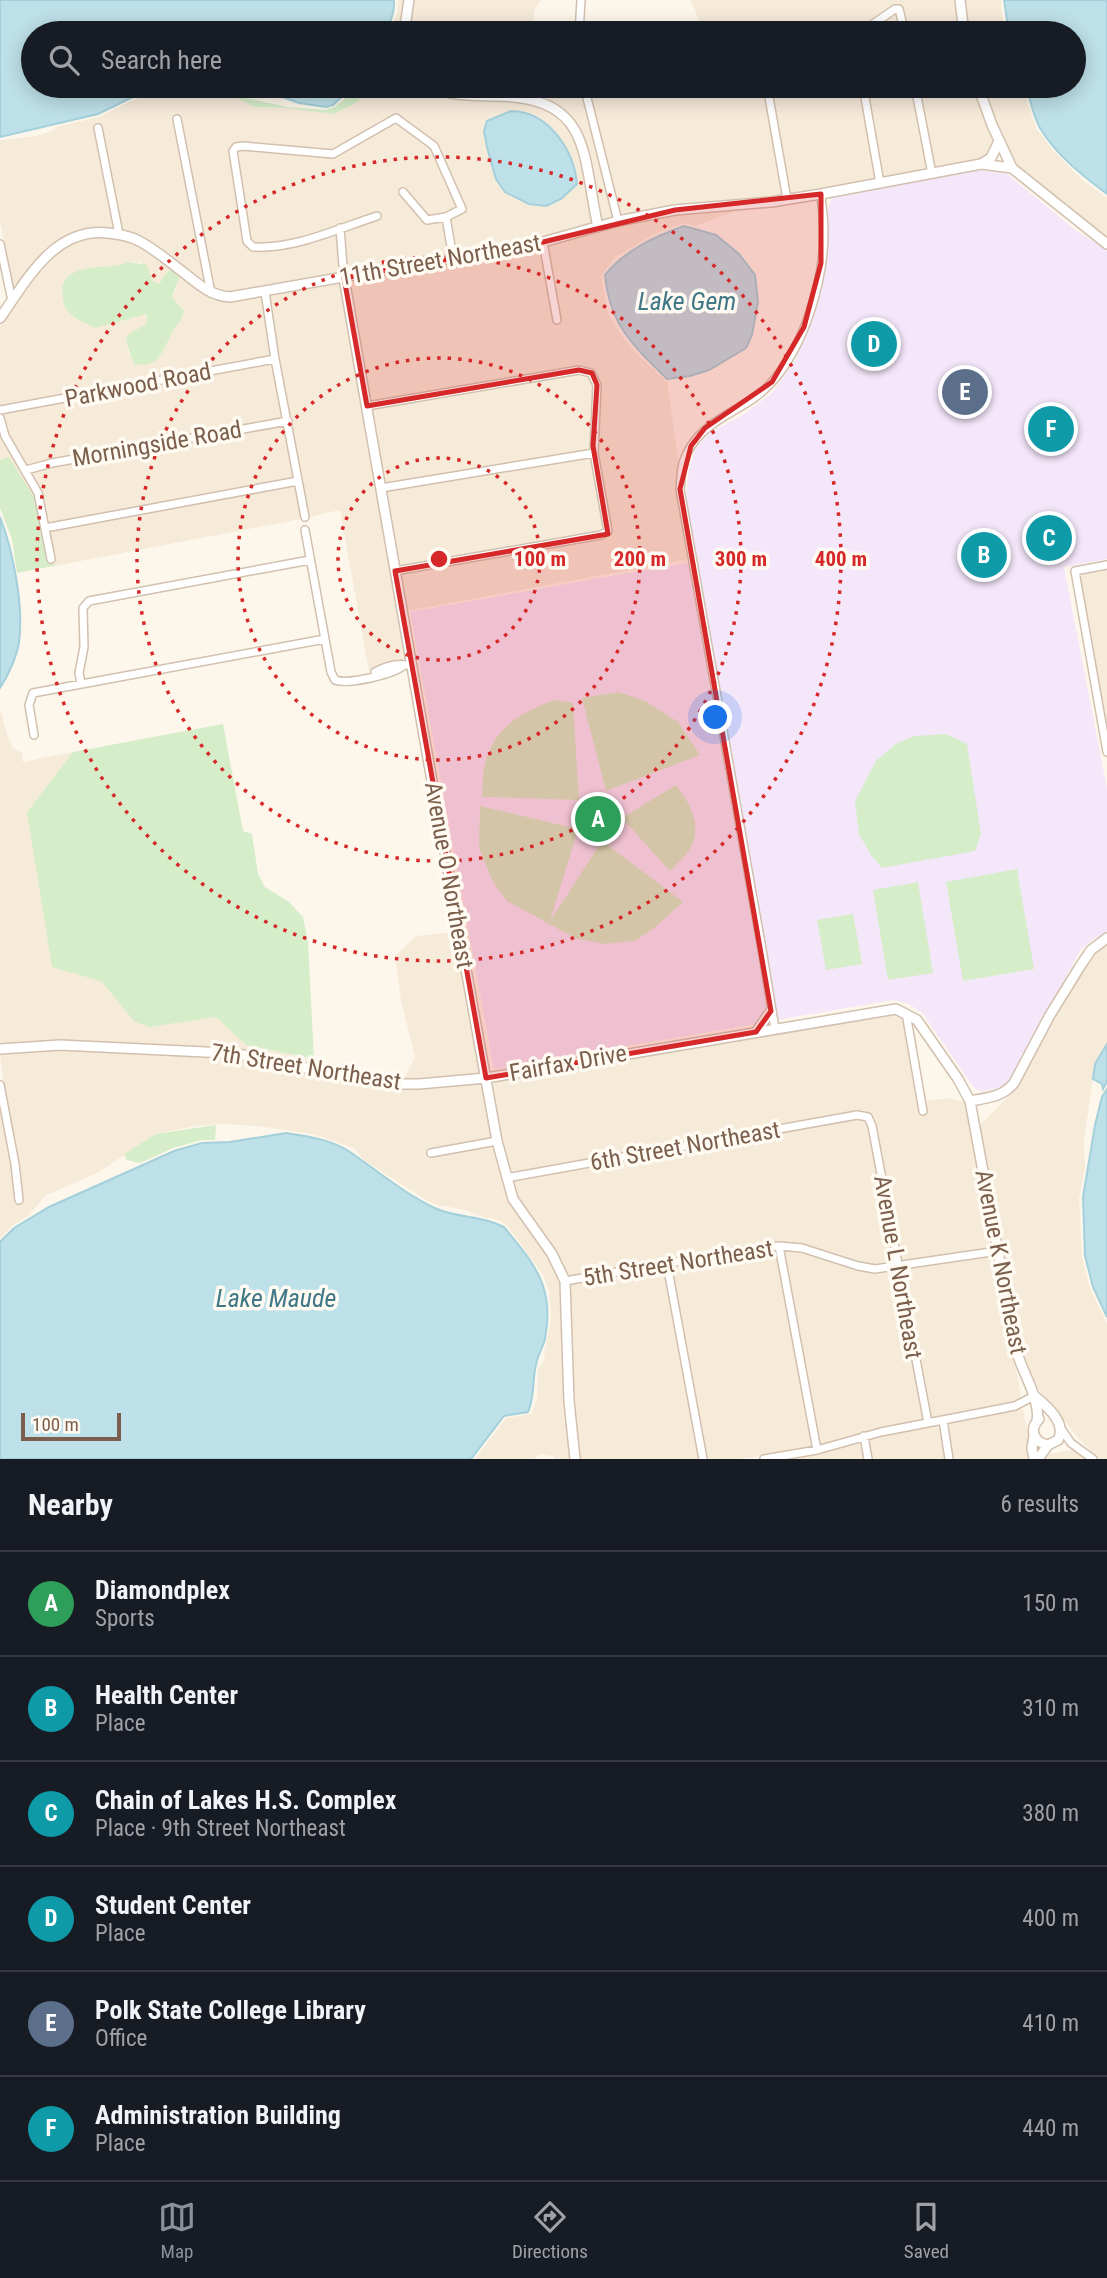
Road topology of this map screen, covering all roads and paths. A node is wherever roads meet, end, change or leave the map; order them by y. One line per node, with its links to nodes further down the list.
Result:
1 (410, 0): 4 (street)
2 (581, 0): 5 (street)
3 (960, 0): 8 (street)
4 (406, 21)
5 (580, 21)
6 (878, 21): 7 (street)
7 (903, 21)
8 (963, 21)
9 (522, 98): 28 (street)
10 (587, 98): 27 (street)
11 (769, 98): 24 (street)
12 (865, 98): 21 (street)
13 (917, 98): 20 (street)
14 (982, 98): 17 (street)
15 (177, 118): 37 (street)
16 (98, 128): 30 (street)
17 (999, 141): 18 (street); 19 (street)
18 (981, 164): 19 (street, 11th Street Northeast); 20 (street, 11th Street Northeast)
19 (1012, 168): 33 (street)
20 (932, 174): 21 (street, 11th Street Northeast)
21 (880, 183): 23 (street, 11th Street Northeast)
22 (403, 192): 26 (street)
23 (821, 194): 24 (street, 11th Street Northeast); 63 (street)
24 (787, 199): 27 (street, 11th Street Northeast)
25 (377, 216): 29 (street)
26 (446, 217): 29 (street); 34 (street)
27 (618, 221): 28 (street, 11th Street Northeast)
28 (598, 226): 31 (street, 11th Street Northeast)
29 (340, 228): 35 (street)
30 (119, 234): 37 (street); 38 (street)
31 (543, 242): 34 (street, 11th Street Northeast); 40 (street)
32 (0, 244): 38 (street)
33 (1107, 244)
34 (453, 258): 35 (street, 11th Street Northeast)
35 (344, 278): 36 (street, 11th Street Northeast); 42 (street, Avenue O Northeast)
36 (265, 292): 37 (street, 11th Street Northeast); 41 (street)
37 (211, 293)
38 (12, 301): 39 (street)
39 (0, 318)
40 (557, 320)
41 (275, 359): 43 (street, Parkwood Road); 45 (street)
42 (367, 406): 46 (street); 49 (street, Avenue O Northeast)
43 (0, 410)
44 (0, 418): 47 (street)
45 (288, 421): 47 (street, Morningside Road); 48 (street)
46 (594, 453): 49 (street); 56 (street)
47 (26, 470): 51 (street)
48 (298, 481): 50 (street); 51 (street)
49 (381, 488): 56 (street, Avenue O Northeast)
50 (305, 517)
51 (46, 527): 53 (street)
52 (305, 530): 54 (street)
53 (51, 559)
54 (310, 560): 57 (street); 59 (street)
55 (1107, 565): 61 (street)
56 (395, 571): 58 (street, Avenue O Northeast)
57 (325, 639): 58 (street); 59 (street)
58 (408, 665): 68 (street, Avenue O Northeast)
59 (81, 684): 60 (street)
60 (34, 735)
61 (1107, 752)
62 (1107, 938): 70 (street)
63 (771, 1010): 65 (street); 66 (street)
64 (906, 1013): 65 (street, Fairfax Drive); 70 (street, Avenue K Northeast); 71 (street)
65 (775, 1029): 66 (street, Fairfax Drive)
66 (756, 1032): 68 (street, Fairfax Drive)
67 (0, 1049): 68 (street, 7th Street Northeast)
68 (486, 1078): 73 (street, Avenue O Northeast)
69 (0, 1086): 76 (street)
70 (970, 1101): 78 (street, Avenue K Northeast)
71 (923, 1111)
72 (864, 1115): 75 (street, 6th Street Northeast); 80 (street, Avenue L Northeast)
73 (497, 1141): 74 (street); 75 (street, Avenue O Northeast)
74 (431, 1153)
75 (506, 1178): 81 (street, Avenue O Northeast)
76 (19, 1200)
77 (779, 1246): 79 (street, 5th Street Northeast); 80 (street, 5th Street Northeast); 92 (street)
78 (998, 1251): 80 (street, 5th Street Northeast); 82 (street, Avenue K Northeast)
79 (667, 1264): 81 (street, 5th Street Northeast); 94 (street)
80 (899, 1266): 86 (street, Avenue L Northeast)
81 (565, 1282): 93 (street, Avenue O Northeast)
82 (1034, 1396): 83 (street, Avenue K Northeast); 84 (street); 85 (street, Avenue K Northeast)
83 (1054, 1418): 85 (street); 87 (street)
84 (943, 1420): 86 (street); 97 (street)
85 (1037, 1421): 88 (street)
86 (928, 1423): 89 (street)
87 (1062, 1430): 90 (street); 91 (street)
88 (1034, 1435): 91 (street); 98 (street)
89 (864, 1436): 92 (street); 96 (street)
90 (1070, 1443): 91 (street); 99 (street)
91 (1051, 1444): 98 (street)
92 (817, 1450): 95 (street)
93 (575, 1459)
94 (703, 1459)
95 (764, 1459)
96 (867, 1459)
97 (949, 1459)
98 (1036, 1459)
99 (1093, 1459)

